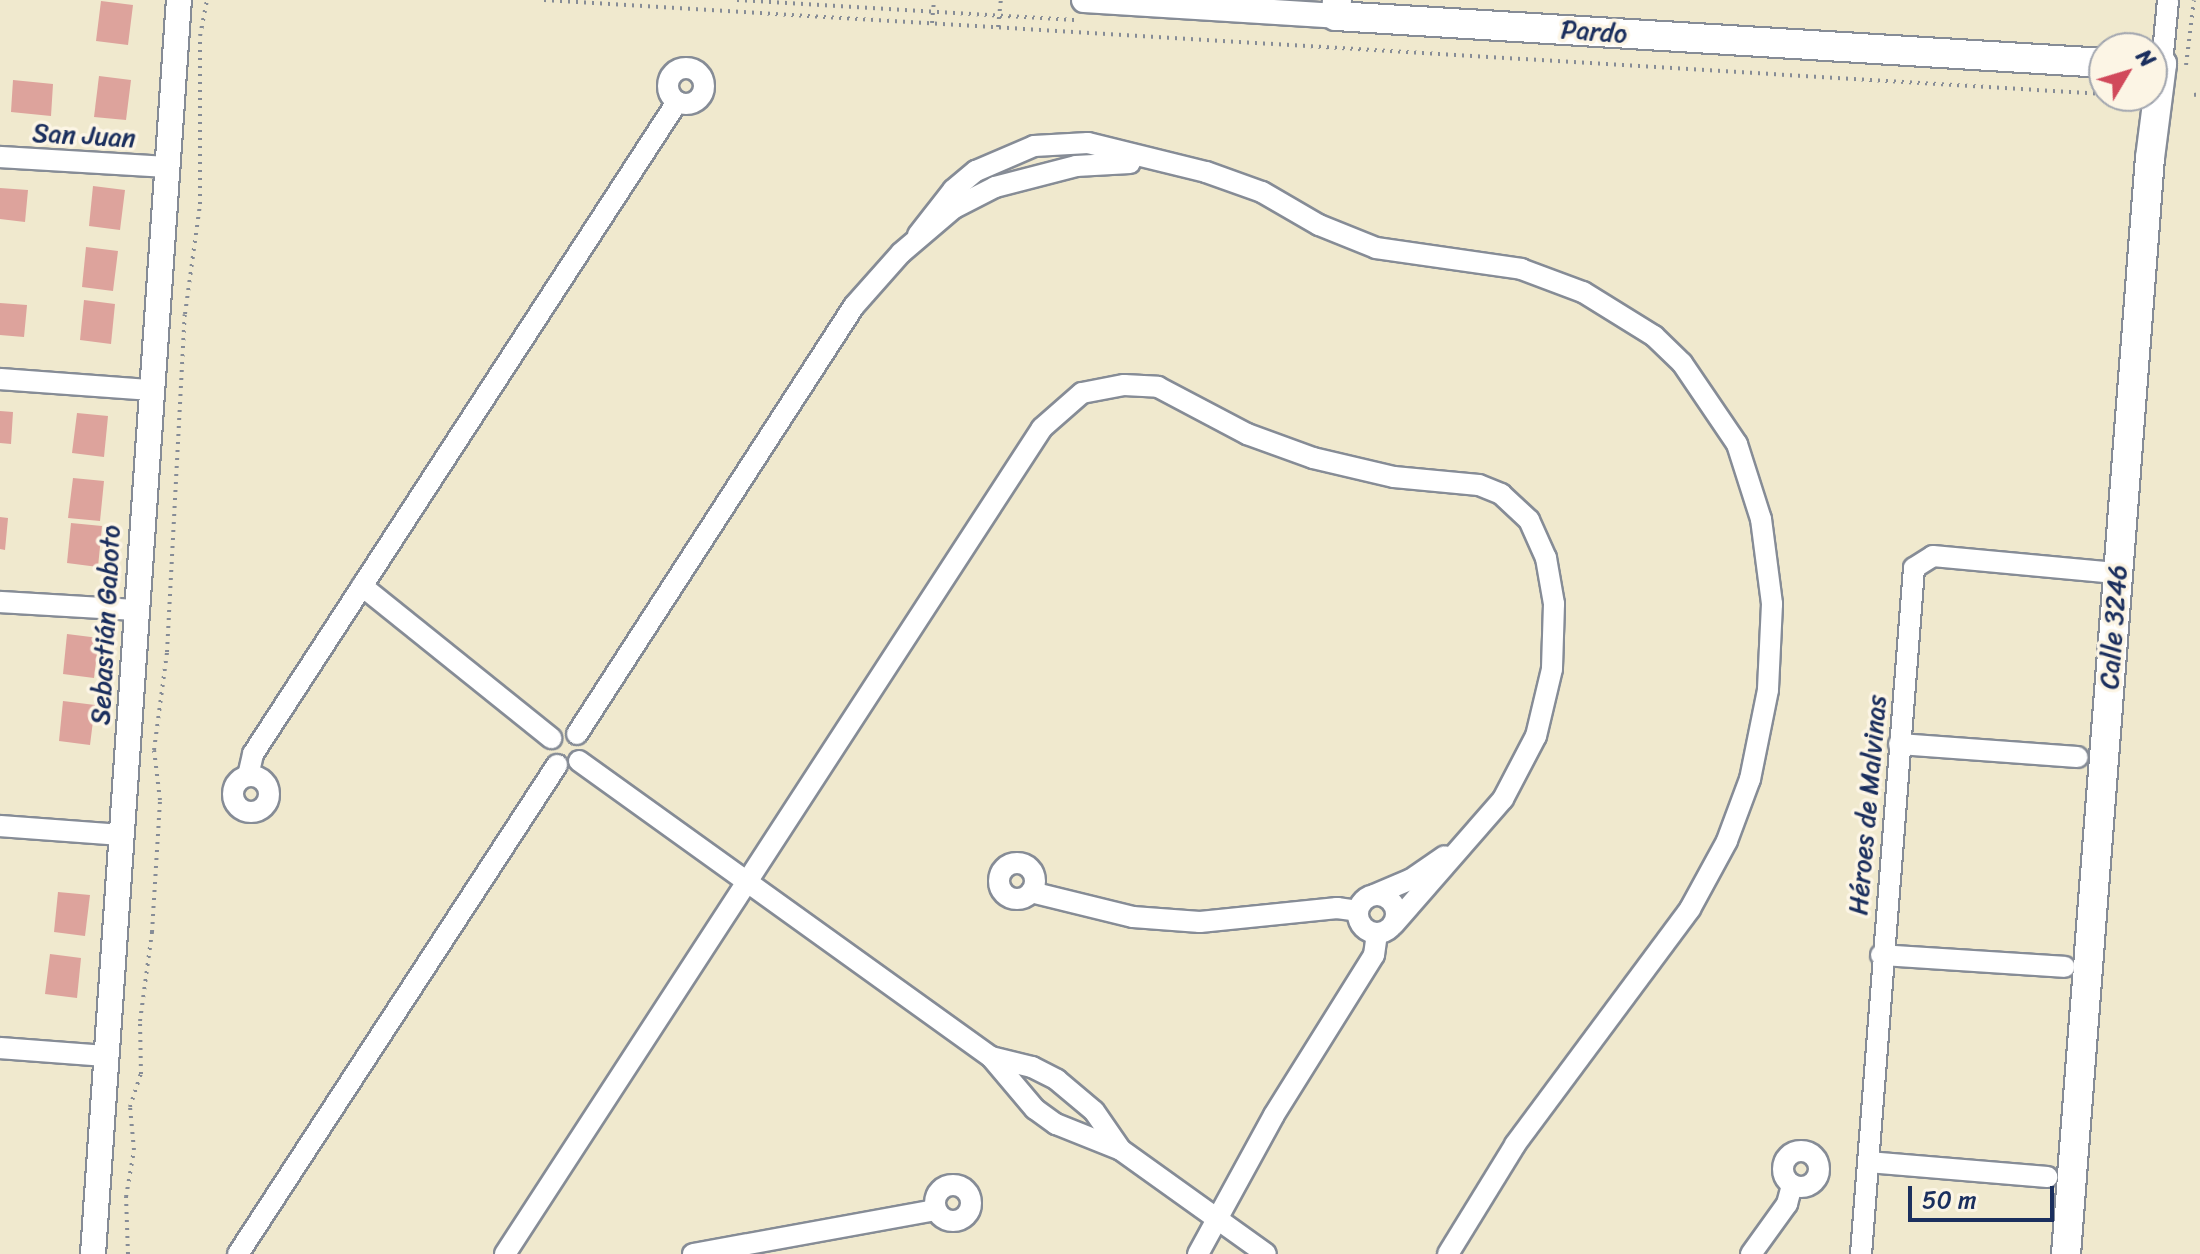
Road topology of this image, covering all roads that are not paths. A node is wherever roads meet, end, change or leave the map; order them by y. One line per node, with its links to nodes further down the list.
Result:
1 (179, 0): 12 (street, Sebastián Gaboto)
2 (1084, 0): 4 (street, Pardo)
3 (2168, 0): 5 (street, Calle 3246)
4 (1336, 8): 6 (main road, Pardo)
5 (2162, 32)
6 (2088, 62)
7 (677, 102): 18 (street)
8 (2153, 112): 17 (main road, Calle 3246)
9 (1023, 150): 11 (street); 13 (street); 14 (street)
10 (0, 157): 12 (street, San Juan)
11 (1166, 164): 13 (street); 53 (street)
12 (166, 167): 16 (street, Sebastián Gaboto)
13 (1031, 175): 14 (street)
14 (918, 235): 21 (street)
15 (0, 379): 16 (street)
16 (149, 390): 20 (street, Sebastián Gaboto)
17 (2118, 573): 23 (street, Héroes de Malvinas); 56 (main road, Calle 3246)
18 (362, 586): 22 (street); 27 (street)
19 (0, 602): 20 (street)
20 (134, 610): 29 (street, Sebastián Gaboto)
21 (577, 734): 22 (street); 25 (street)
22 (551, 738): 26 (street)
23 (1899, 744): 24 (street); 36 (street, Héroes de Malvinas)
24 (2078, 757)
25 (579, 761): 26 (street); 31 (street)
26 (557, 765): 48 (street)
27 (248, 776)
28 (0, 826): 29 (street)
29 (122, 835): 39 (street, Sebastián Gaboto)
30 (1470, 837): 31 (street); 33 (street); 35 (street)
31 (746, 881): 40 (street); 49 (street)
32 (1031, 892): 34 (street)
33 (1374, 895): 34 (street); 35 (street)
34 (1358, 911): 35 (street)
35 (1385, 929): 46 (street)
36 (1881, 955): 37 (street); 42 (street, Héroes de Malvinas)
37 (2065, 967)
38 (0, 1048): 39 (street)
39 (106, 1056): 47 (street, Sebastián Gaboto)
40 (991, 1057): 41 (street); 41 (street)
41 (1121, 1150): 46 (street)
42 (1868, 1162): 43 (street); 55 (street, Héroes de Malvinas)
43 (2047, 1177)
44 (1792, 1185): 54 (street)
45 (936, 1210): 50 (street)
46 (1217, 1217): 51 (street); 52 (street)
47 (93, 1254)
48 (238, 1254)
49 (505, 1254)
50 (693, 1254)
51 (1198, 1254)
52 (1266, 1254)
53 (1448, 1254)
54 (1751, 1254)
55 (1861, 1254)
56 (2066, 1254)

